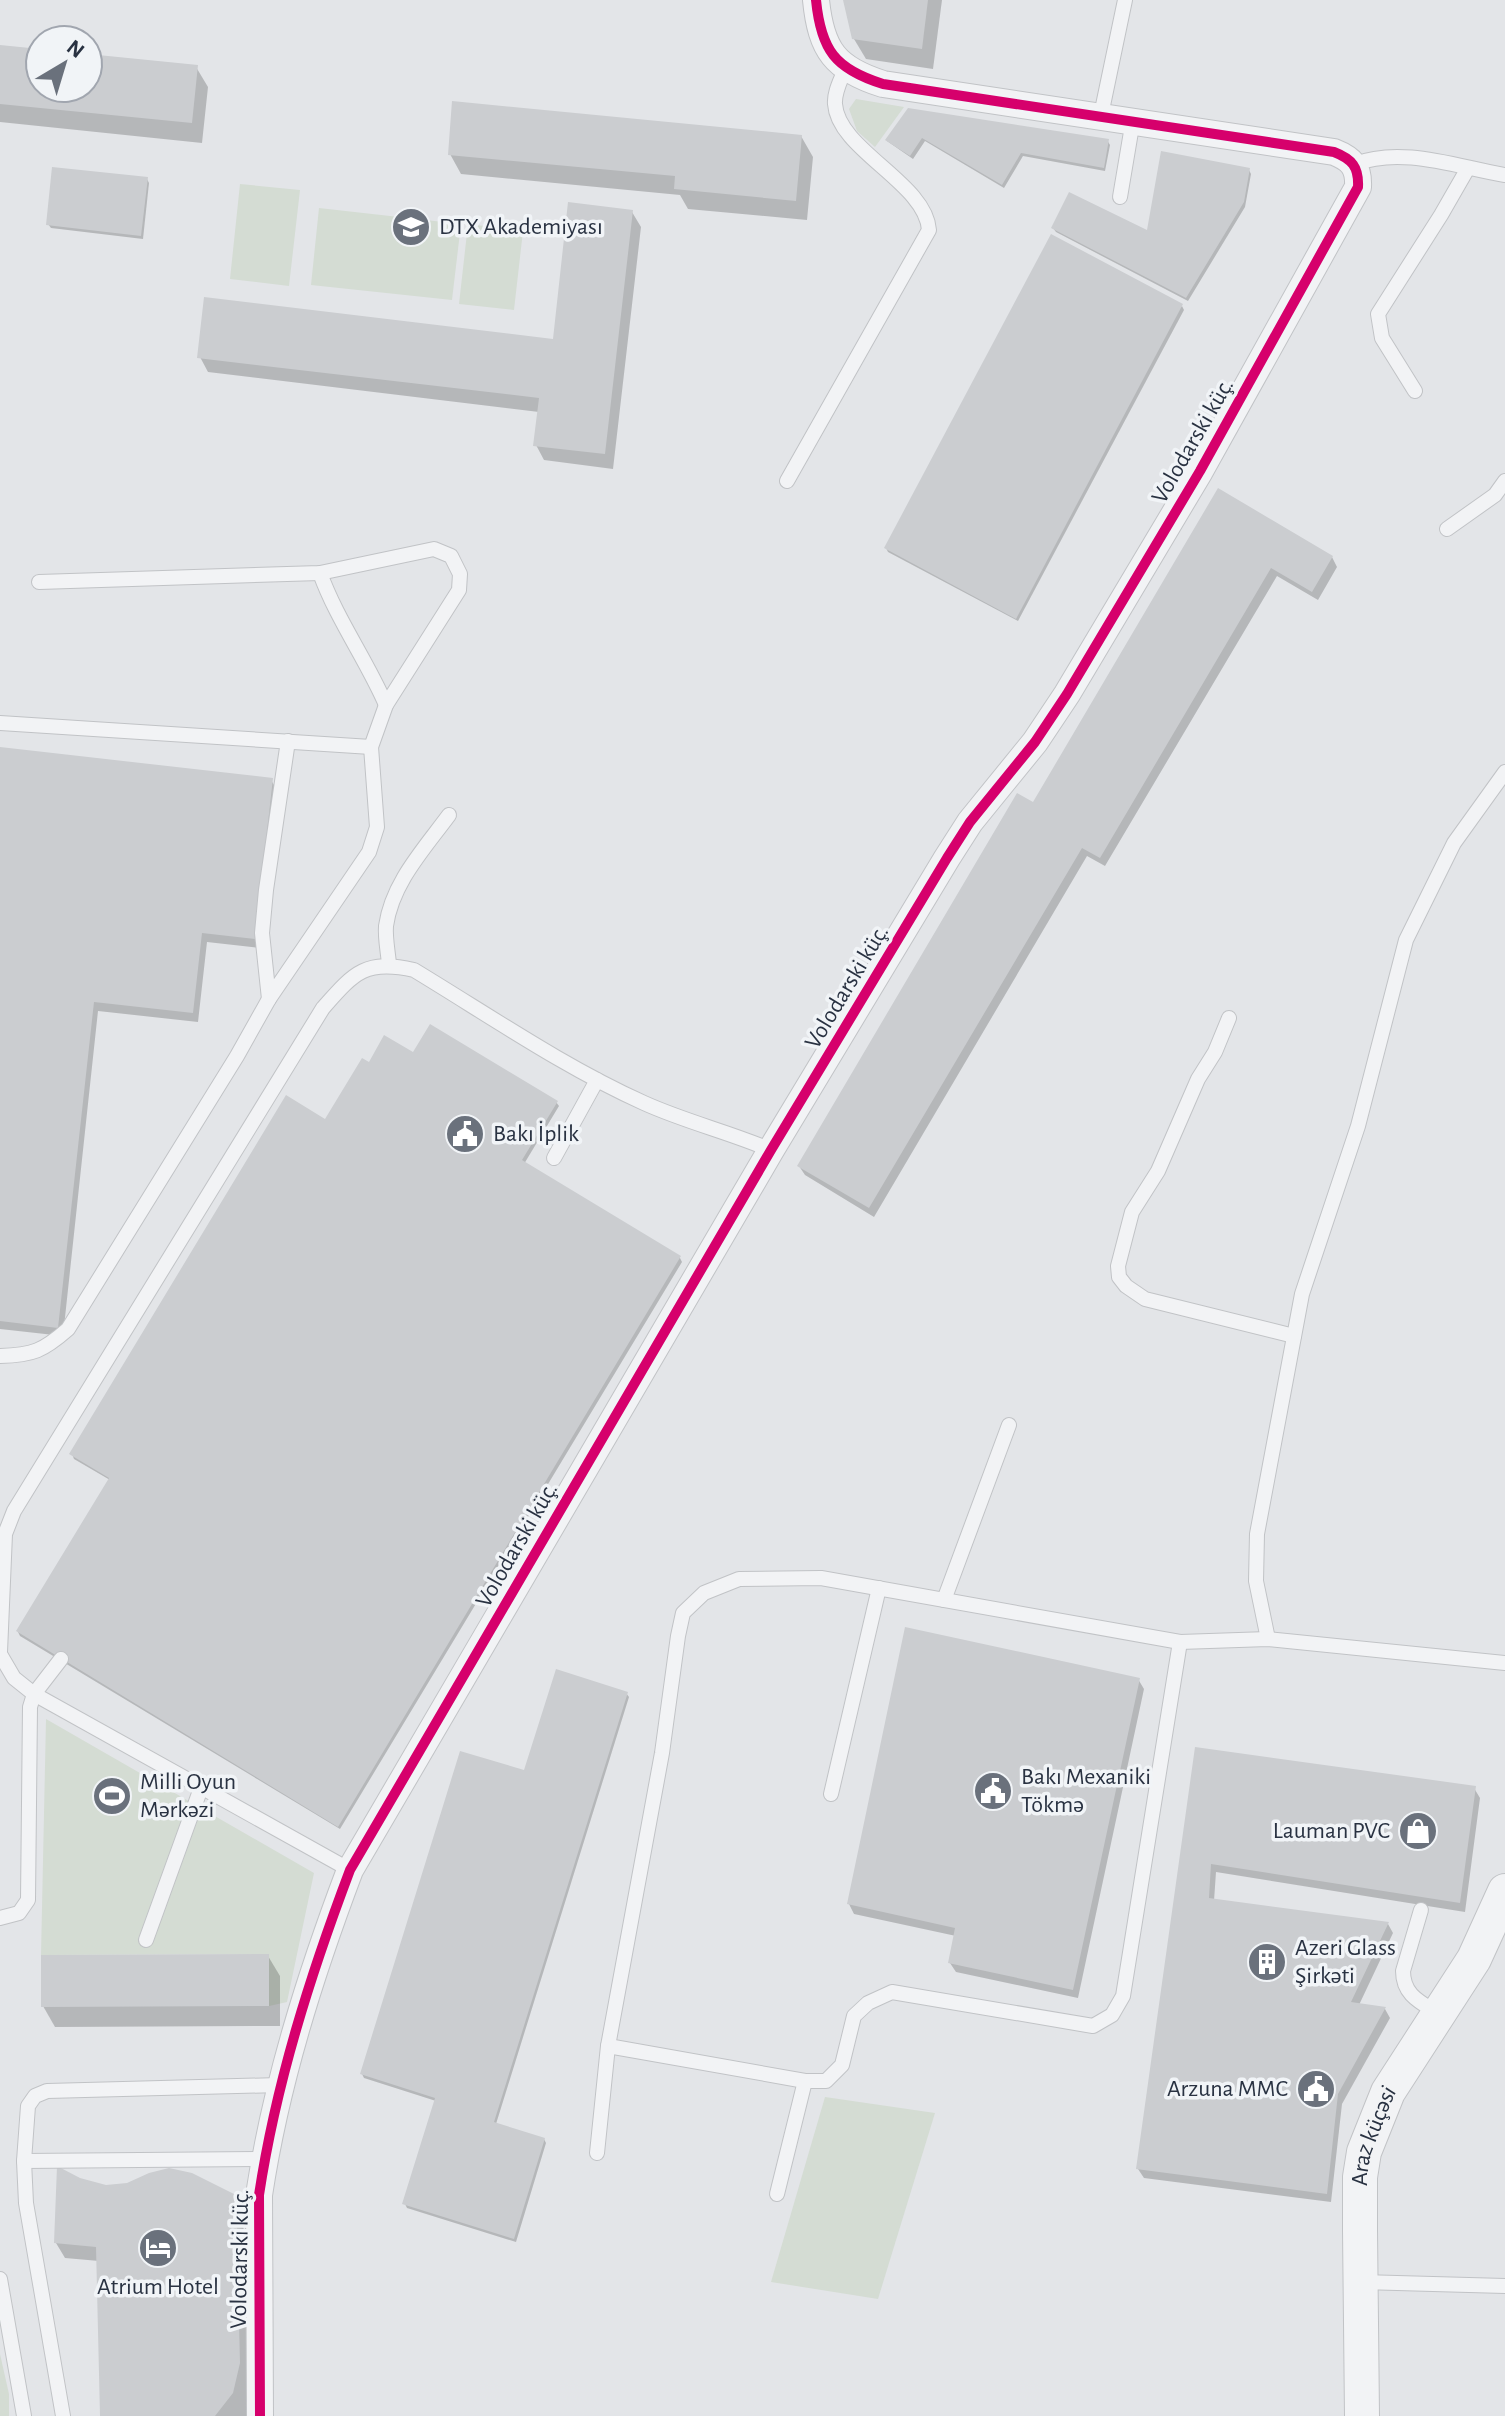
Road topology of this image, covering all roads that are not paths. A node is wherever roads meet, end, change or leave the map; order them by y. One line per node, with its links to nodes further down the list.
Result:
1 (816, 0): 3 (street)
2 (1125, 0): 4 (lane)
3 (845, 69): 4 (street); 11 (lane)
4 (1101, 115): 5 (street)
5 (1133, 120): 6 (street); 9 (lane)
6 (1355, 164): 7 (lane); 26 (street, Volodarski küç.)
7 (1468, 168): 8 (lane); 10 (lane)
8 (1505, 175)
9 (1120, 197)
10 (1415, 391)
11 (787, 481)
12 (1505, 481): 13 (lane)
13 (1447, 529)
14 (320, 573): 15 (lane); 16 (lane); 16 (lane)
15 (39, 582)
16 (386, 705): 19 (lane)
17 (0, 723): 18 (lane)
18 (288, 741): 19 (lane); 23 (lane)
19 (371, 747): 23 (lane)
20 (1505, 772): 28 (lane)
21 (449, 815): 22 (lane)
22 (389, 964): 25 (lane); 35 (lane)
23 (269, 999): 29 (lane)
24 (1229, 1018): 28 (lane)
25 (597, 1080): 26 (lane); 27 (lane)
26 (771, 1150): 41 (street, Volodarski küç.)
27 (554, 1158)
28 (1294, 1336): 33 (lane)
29 (0, 1356)
30 (1009, 1425): 32 (lane)
31 (879, 1588): 32 (lane); 40 (lane); 47 (lane)
32 (944, 1600): 34 (lane)
33 (1268, 1639): 34 (lane); 37 (lane)
34 (1180, 1642): 48 (lane)
35 (0, 1653): 38 (lane)
36 (61, 1659): 38 (lane)
37 (1505, 1663)
38 (34, 1694): 39 (lane); 44 (lane)
39 (201, 1788): 41 (lane); 45 (lane)
40 (831, 1794)
41 (350, 1870): 49 (street, Volodarski küç.)
42 (1505, 1891): 46 (street, Araz küçəsi)
43 (1421, 1910): 46 (lane)
44 (0, 1918)
45 (146, 1940)
46 (1439, 2014): 55 (street, Araz küçəsi)
47 (608, 2046): 48 (lane); 50 (lane)
48 (805, 2081): 53 (lane)
49 (279, 2085): 51 (street, Volodarski küç.); 52 (lane)
50 (597, 2153)
51 (265, 2159): 52 (lane); 59 (street, Volodarski küç.)
52 (24, 2161): 58 (lane)
53 (777, 2194)
54 (0, 2279): 57 (lane)
55 (1360, 2282): 56 (lane); 60 (street, Araz küçəsi)
56 (1505, 2286)
57 (24, 2416)
58 (63, 2416)
59 (260, 2416)
60 (1362, 2416)

